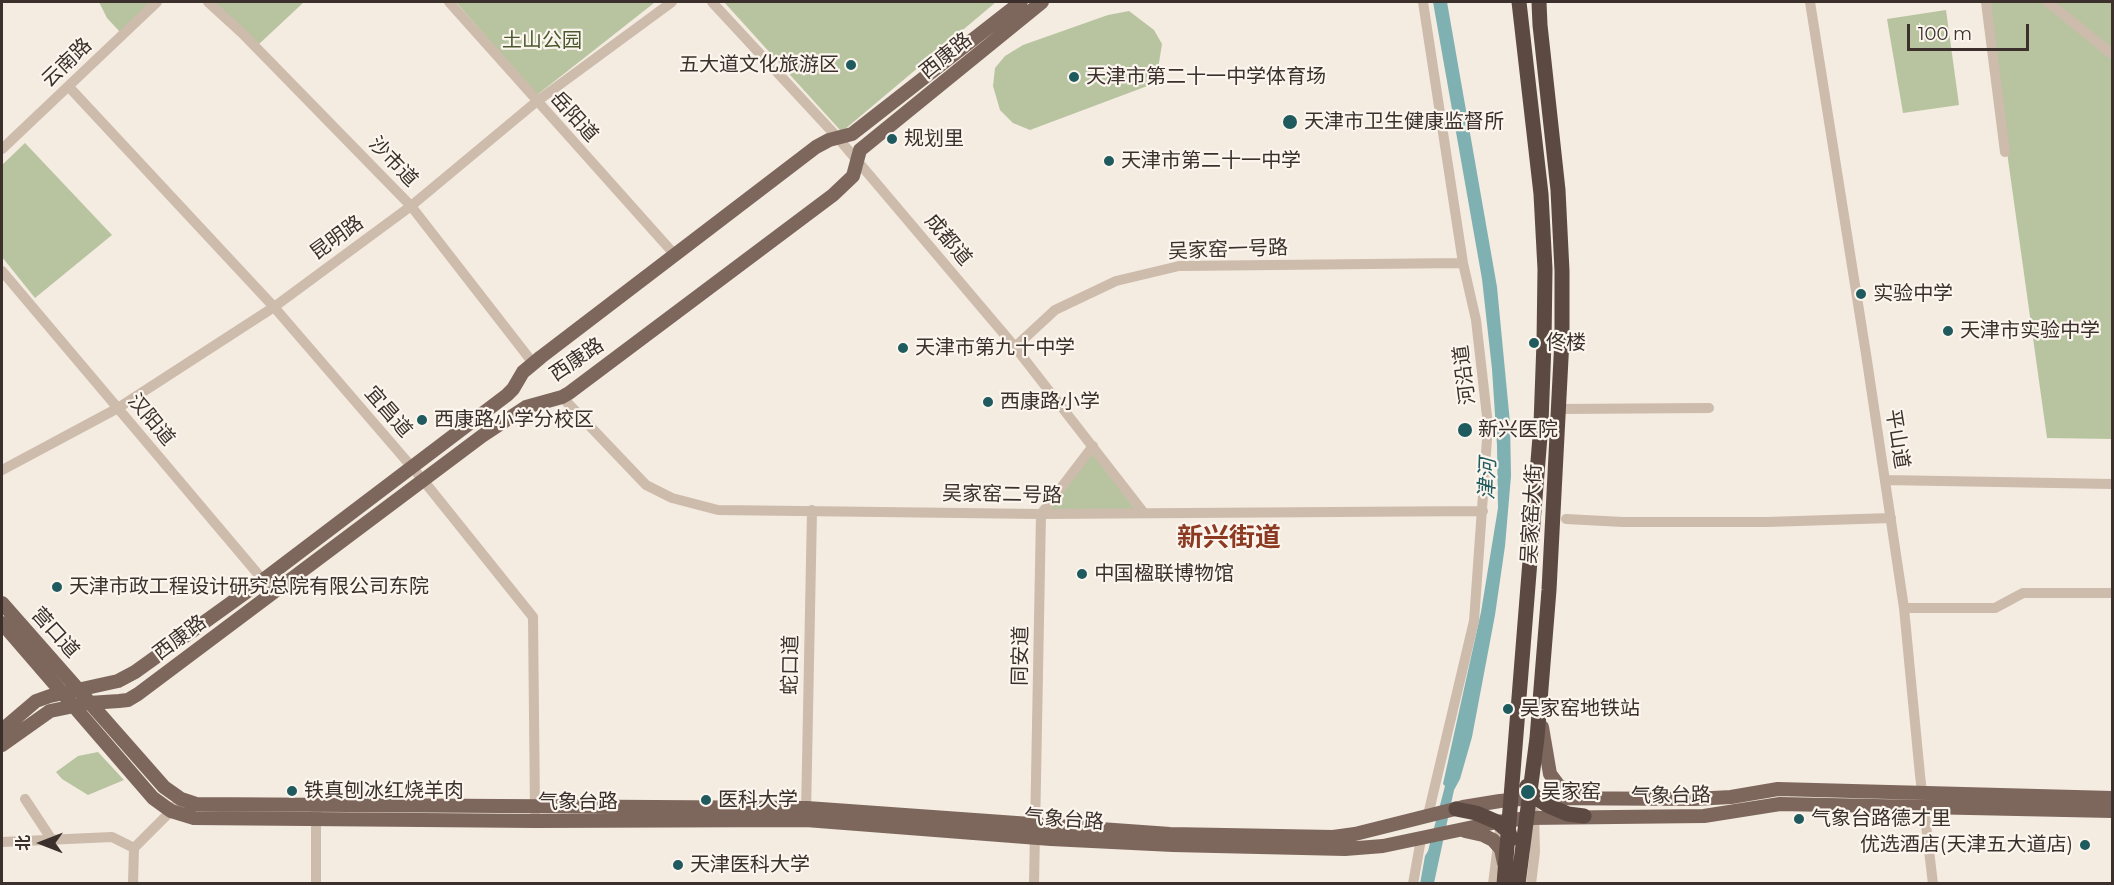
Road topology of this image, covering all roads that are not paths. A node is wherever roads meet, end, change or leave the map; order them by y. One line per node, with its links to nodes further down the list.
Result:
1 (157, 2): 15 (street, 云南路)
2 (208, 2): 21 (street, 沙市道)
3 (449, 2): 16 (street, 岳阳道)
4 (672, 2): 16 (street, 昆明路)
5 (712, 2): 17 (street, 成都道)
6 (1021, 2): 17 (main road, 西康路)
7 (1042, 2): 20 (main road, 西康路)
8 (1423, 2): 23 (street, 河沿道)
9 (1517, 2): 56 (highway, 吴家窑大街)
10 (1539, 2): 31 (highway, 吴家窑大街)
11 (1810, 2): 36 (street, 平山道)
12 (1986, 2): 19 (street)
13 (2048, 2): 14 (street)
14 (2112, 54)
15 (69, 87): 18 (street, 云南路); 25 (street, 宜昌道)
16 (536, 102): 21 (street, 昆明路); 22 (street, 岳阳道)
17 (838, 138): 20 (street, 成都道); 22 (main road, 西康路)
18 (2, 148)
19 (2005, 152)
20 (856, 159): 26 (street, 成都道); 28 (main road, 西康路)
21 (411, 206): 25 (street, 昆明路); 27 (street, 沙市道)
22 (675, 255): 27 (main road, 西康路)
23 (1463, 263): 26 (street, 吴家窑一号路); 39 (street, 河沿道)
24 (2, 271): 29 (street, 汉阳道)
25 (274, 308): 29 (street, 昆明路); 33 (street, 宜昌道)
26 (1016, 347): 32 (street, 成都道)
27 (533, 363): 33 (main road, 西康路)
28 (562, 397): 35 (main road, 西康路); 38 (street, 吴家窑二号路)
29 (118, 408): 34 (street, 昆明路); 44 (street, 汉阳道)
30 (1708, 408): 31 (street)
31 (1559, 409): 53 (highway, 吴家窑大街)
32 (1093, 446): 40 (street, 成都道); 41 (street)
33 (412, 468): 35 (street, 宜昌道); 44 (main road, 西康路)
34 (2, 470)
35 (423, 480): 45 (main road, 西康路); 64 (street, 宜昌道)
36 (1885, 480): 37 (street); 42 (street, 平山道)
37 (2112, 484)
38 (812, 510): 41 (street, 吴家窑二号路); 70 (street, 蛇口道)
39 (1483, 511): 40 (street, 吴家窑二号路); 71 (street, 河沿道)
40 (1144, 513): 41 (street, 吴家窑二号路)
41 (1041, 514): 77 (street, 同安道)
42 (1891, 518): 43 (street); 48 (street, 平山道)
43 (1566, 519)
44 (263, 580): 45 (street, 汉阳道); 50 (main road, 西康路)
45 (272, 593): 52 (main road, 西康路)
46 (2112, 593): 48 (street)
47 (2, 603): 50 (main road, 营口道)
48 (1904, 608): 62 (street, 平山道)
49 (2, 623): 51 (main road, 营口道)
50 (79, 690): 51 (main road, 西康路); 52 (main road, 气象台路)
51 (64, 694): 52 (main road, 气象台路); 54 (main road, 西康路)
52 (82, 704): 55 (main road, 西康路); 61 (main road, 气象台路); 67 (main road, 气象台路)
53 (1540, 704): 57 (highway, 吴家窑大街); 58 (main road)
54 (2, 730)
55 (2, 744)
56 (1516, 746): 57 (highway); 63 (highway, 吴家窑大街)
57 (1532, 797): 58 (main road, 气象台路); 63 (main road, 气象台路); 65 (highway); 74 (highway, 吴家窑大街)
58 (1590, 798): 62 (main road, 气象台路); 65 (main road)
59 (2112, 798): 62 (main road, 气象台路)
60 (25, 799): 79 (street)
61 (181, 799): 67 (street); 69 (main road, 气象台路)
62 (1923, 799): 68 (main road, 气象台路); 72 (main road, 气象台路); 89 (street, 平山道)
63 (1511, 800): 66 (main road, 气象台路); 75 (highway, 吴家窑大街)
64 (535, 807): 69 (main road, 气象台路); 70 (main road, 气象台路); 73 (street, 宜昌道)
65 (1553, 808): 72 (highway); 74 (main road)
66 (1456, 809): 71 (main road, 气象台路); 75 (highway)
67 (171, 811): 69 (main road, 气象台路); 82 (street)
68 (2112, 811)
69 (316, 812): 73 (main road, 气象台路); 85 (street)
70 (806, 814): 73 (main road, 气象台路); 77 (main road, 气象台路)
71 (1430, 814): 77 (main road, 气象台路)
72 (1584, 816): 74 (main road, 气象台路)
73 (535, 821)
74 (1530, 821): 75 (main road); 75 (main road, 气象台路); 83 (highway, 吴家窑大街); 88 (street)
75 (1505, 827): 76 (main road, 气象台路); 81 (street); 83 (highway, 吴家窑大街)
76 (1457, 830): 78 (main road, 气象台路); 81 (main road)
77 (1035, 831): 78 (main road, 气象台路); 86 (street, 同安道)
78 (1424, 838): 87 (street)
79 (52, 840): 80 (street); 82 (street)
80 (2, 842)
81 (1497, 845): 83 (main road)
82 (134, 848): 84 (street)
83 (1506, 882)
84 (134, 884)
85 (316, 884)
86 (1034, 884)
87 (1413, 884)
88 (1531, 884)
89 (1933, 884)

